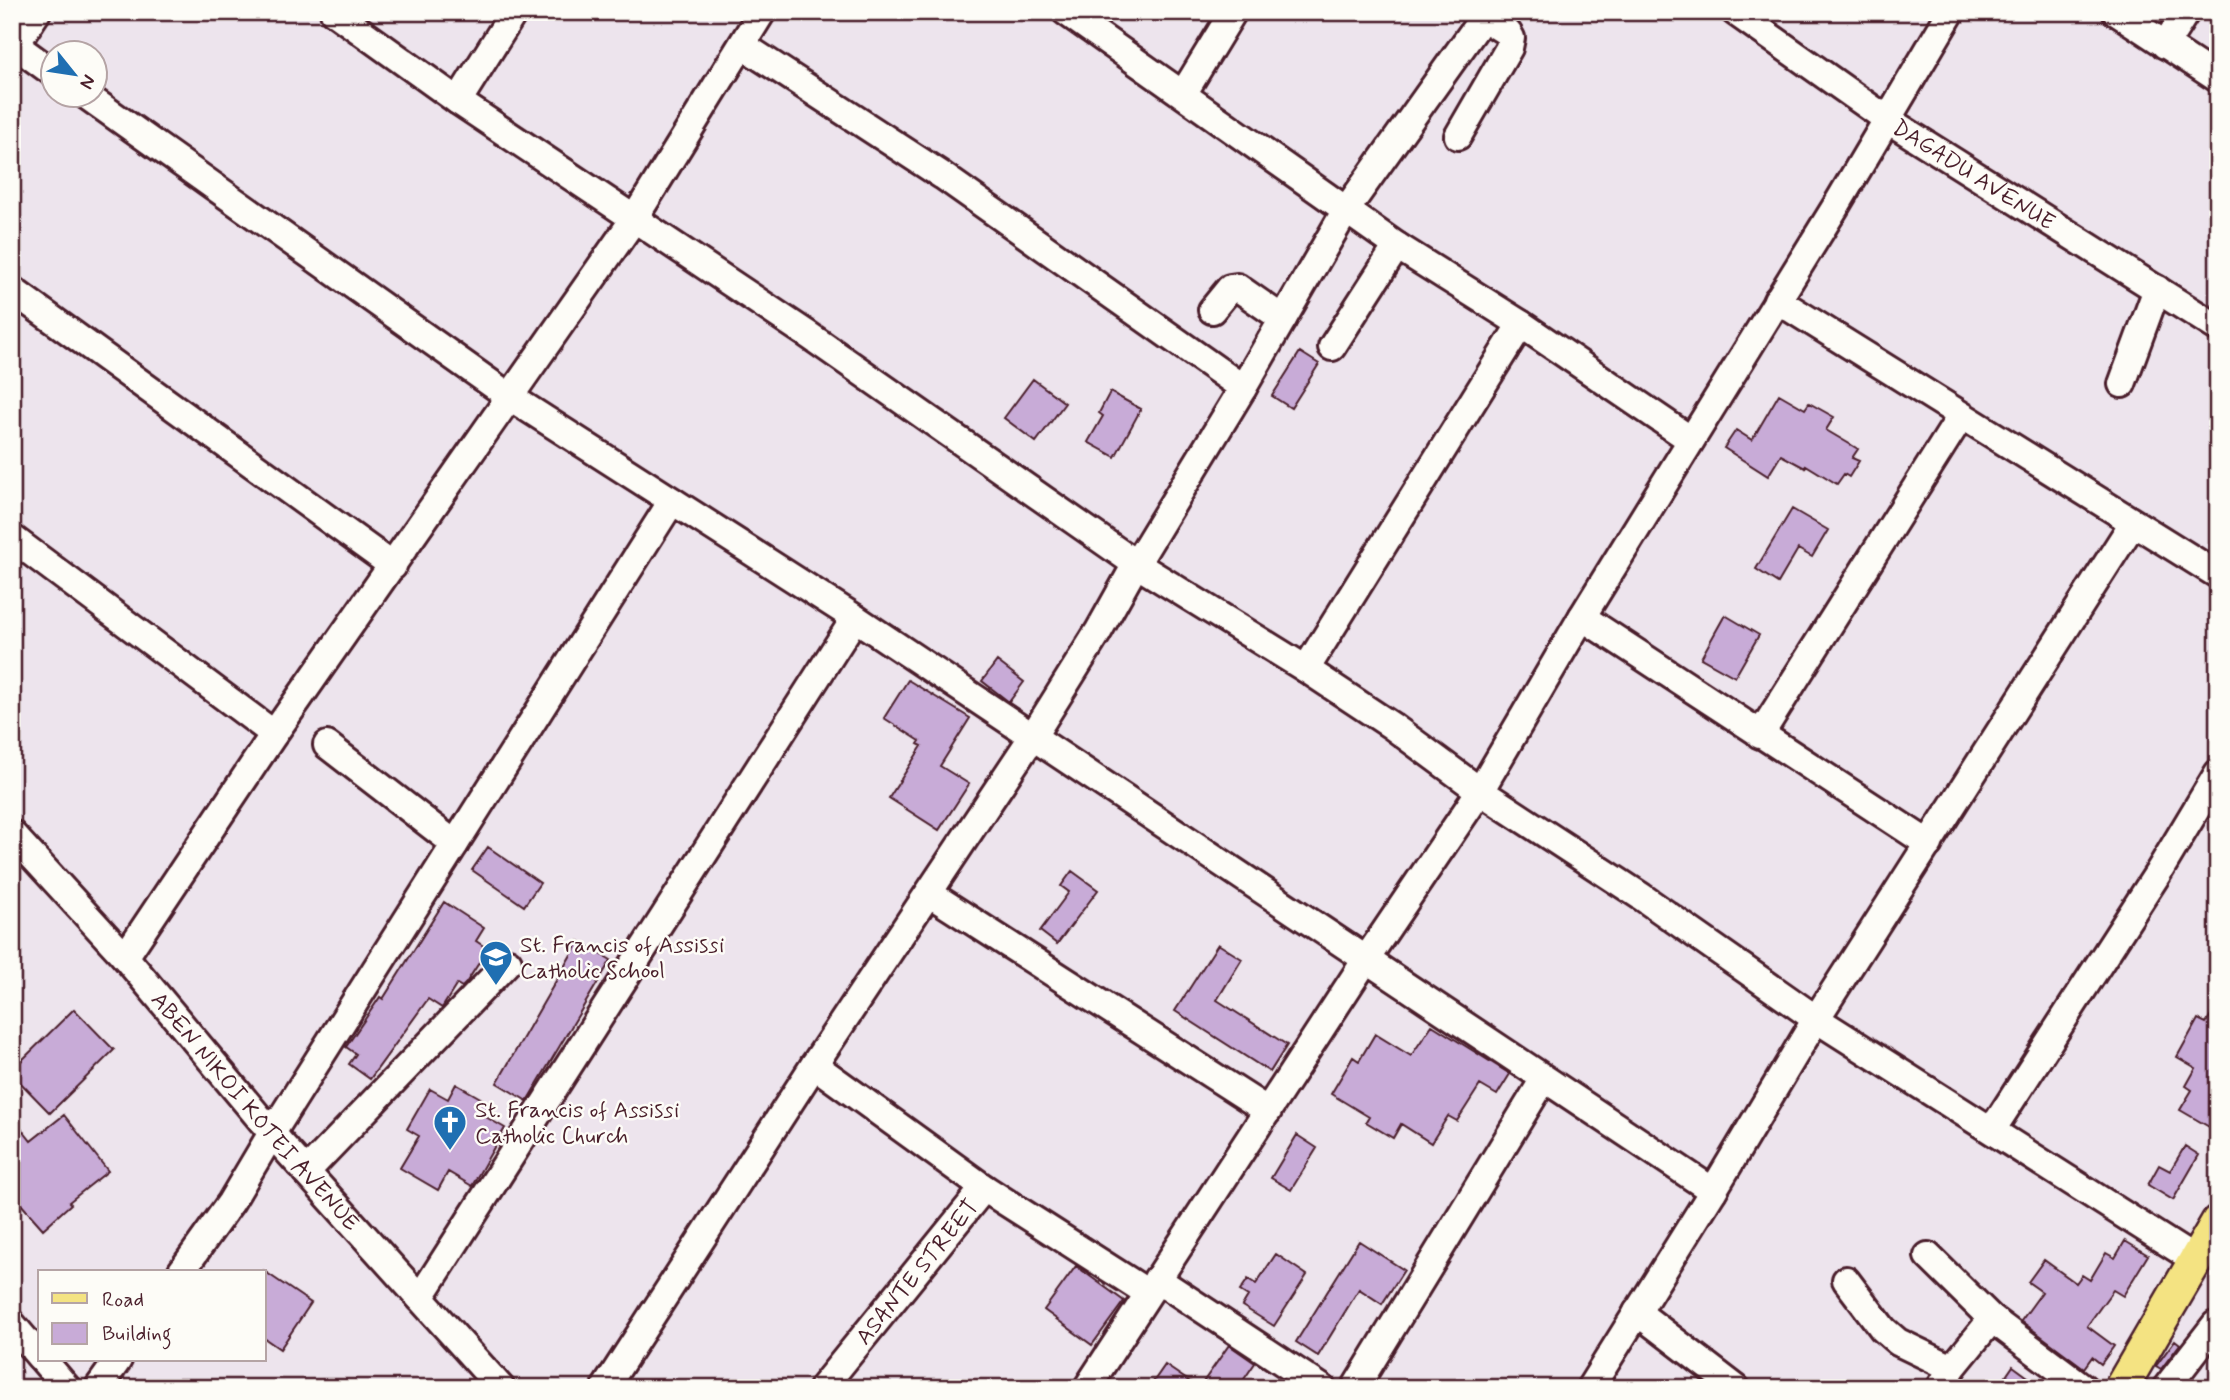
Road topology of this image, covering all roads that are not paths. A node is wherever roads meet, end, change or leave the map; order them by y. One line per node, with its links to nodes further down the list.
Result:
1 (334, 12): 17 (street)
2 (514, 12): 17 (street)
3 (762, 12): 12 (street)
4 (1066, 12): 16 (street)
5 (1233, 12): 16 (street)
6 (1735, 12): 19 (street, DAGADU AVENUE)
7 (1951, 12): 19 (street)
8 (2116, 12): 13 (street)
9 (2186, 12): 13 (street)
10 (1486, 15): 20 (street); 21 (street)
11 (21, 30): 14 (street)
12 (742, 45): 22 (street); 33 (street)
13 (2165, 45): 15 (street)
14 (38, 53)
15 (2218, 79)
16 (1183, 94): 21 (street)
17 (458, 101): 22 (street)
18 (104, 108): 34 (street)
19 (1888, 120): 24 (street, DAGADU AVENUE); 26 (street)
20 (1458, 136)
21 (1346, 210): 23 (street); 28 (street)
22 (634, 219): 34 (street); 40 (street)
23 (1397, 246): 29 (street); 31 (street)
24 (2158, 289): 30 (street, DAGADU AVENUE); 32 (street)
25 (12, 290): 41 (street)
26 (1777, 300): 35 (street); 36 (street)
27 (1212, 310): 28 (street)
28 (1283, 319): 33 (street)
29 (1521, 324): 36 (street); 45 (street)
30 (2218, 328)
31 (1332, 347)
32 (2122, 384)
33 (1243, 388): 40 (street)
34 (510, 397): 37 (street); 41 (street)
35 (1961, 416): 38 (street); 47 (street)
36 (1691, 440): 43 (street)
37 (672, 501): 44 (street); 53 (street)
38 (2133, 523): 42 (street); 54 (street)
39 (12, 538): 46 (street)
40 (1136, 564): 45 (street); 48 (street)
41 (393, 566): 46 (street)
42 (2218, 575)
43 (1582, 617): 47 (street); 51 (street)
44 (855, 618): 48 (street); 74 (street)
45 (1306, 669): 51 (street)
46 (274, 734): 56 (street)
47 (1760, 735): 54 (street)
48 (1033, 736): 55 (street); 57 (street)
49 (327, 745): 53 (street)
50 (2218, 773): 63 (street)
51 (1480, 792): 57 (street); 59 (street)
52 (12, 834): 56 (street, ABEN NIKOI KOTEI AVENUE)
53 (455, 844): 64 (street)
54 (1928, 844): 59 (street)
55 (930, 894): 60 (street); 62 (street)
56 (125, 957): 64 (street, ABEN NIKOI KOTEI AVENUE)
57 (1367, 958): 61 (street); 62 (street)
58 (508, 962): 65 (street)
59 (1816, 1019): 63 (street); 67 (street)
60 (814, 1065): 66 (street); 87 (street)
61 (1544, 1079): 67 (street); 91 (street)
62 (1268, 1111): 73 (street)
63 (1992, 1129): 70 (street)
64 (272, 1133): 65 (street, ABEN NIKOI KOTEI AVENUE); 71 (street)
65 (306, 1172): 74 (street, ABEN NIKOI KOTEI AVENUE)
66 (984, 1188): 73 (street); 88 (street, ASANTE STREET)
67 (1713, 1191): 75 (street)
68 (2218, 1222): 70 (main road)
69 (1928, 1256): 76 (street)
70 (2195, 1260): 83 (main road)
71 (182, 1270)
72 (1846, 1280): 82 (street)
73 (1153, 1286): 89 (street); 90 (street)
74 (419, 1298): 84 (street, ABEN NIKOI KOTEI AVENUE)
75 (1637, 1312): 92 (street); 93 (street)
76 (1992, 1319): 82 (street); 94 (street)
77 (12, 1324): 79 (street)
78 (2215, 1325): 96 (street)
79 (38, 1353)
80 (45, 1362): 85 (street)
81 (117, 1362): 86 (street)
82 (1946, 1378)
83 (2127, 1379): 95 (street)
84 (495, 1385)
85 (67, 1388)
86 (98, 1388)
87 (605, 1388)
88 (822, 1388)
89 (1087, 1388)
90 (1322, 1388)
91 (1355, 1388)
92 (1590, 1388)
93 (1736, 1388)
94 (2084, 1388)
95 (2160, 1388)
96 (2166, 1388)

